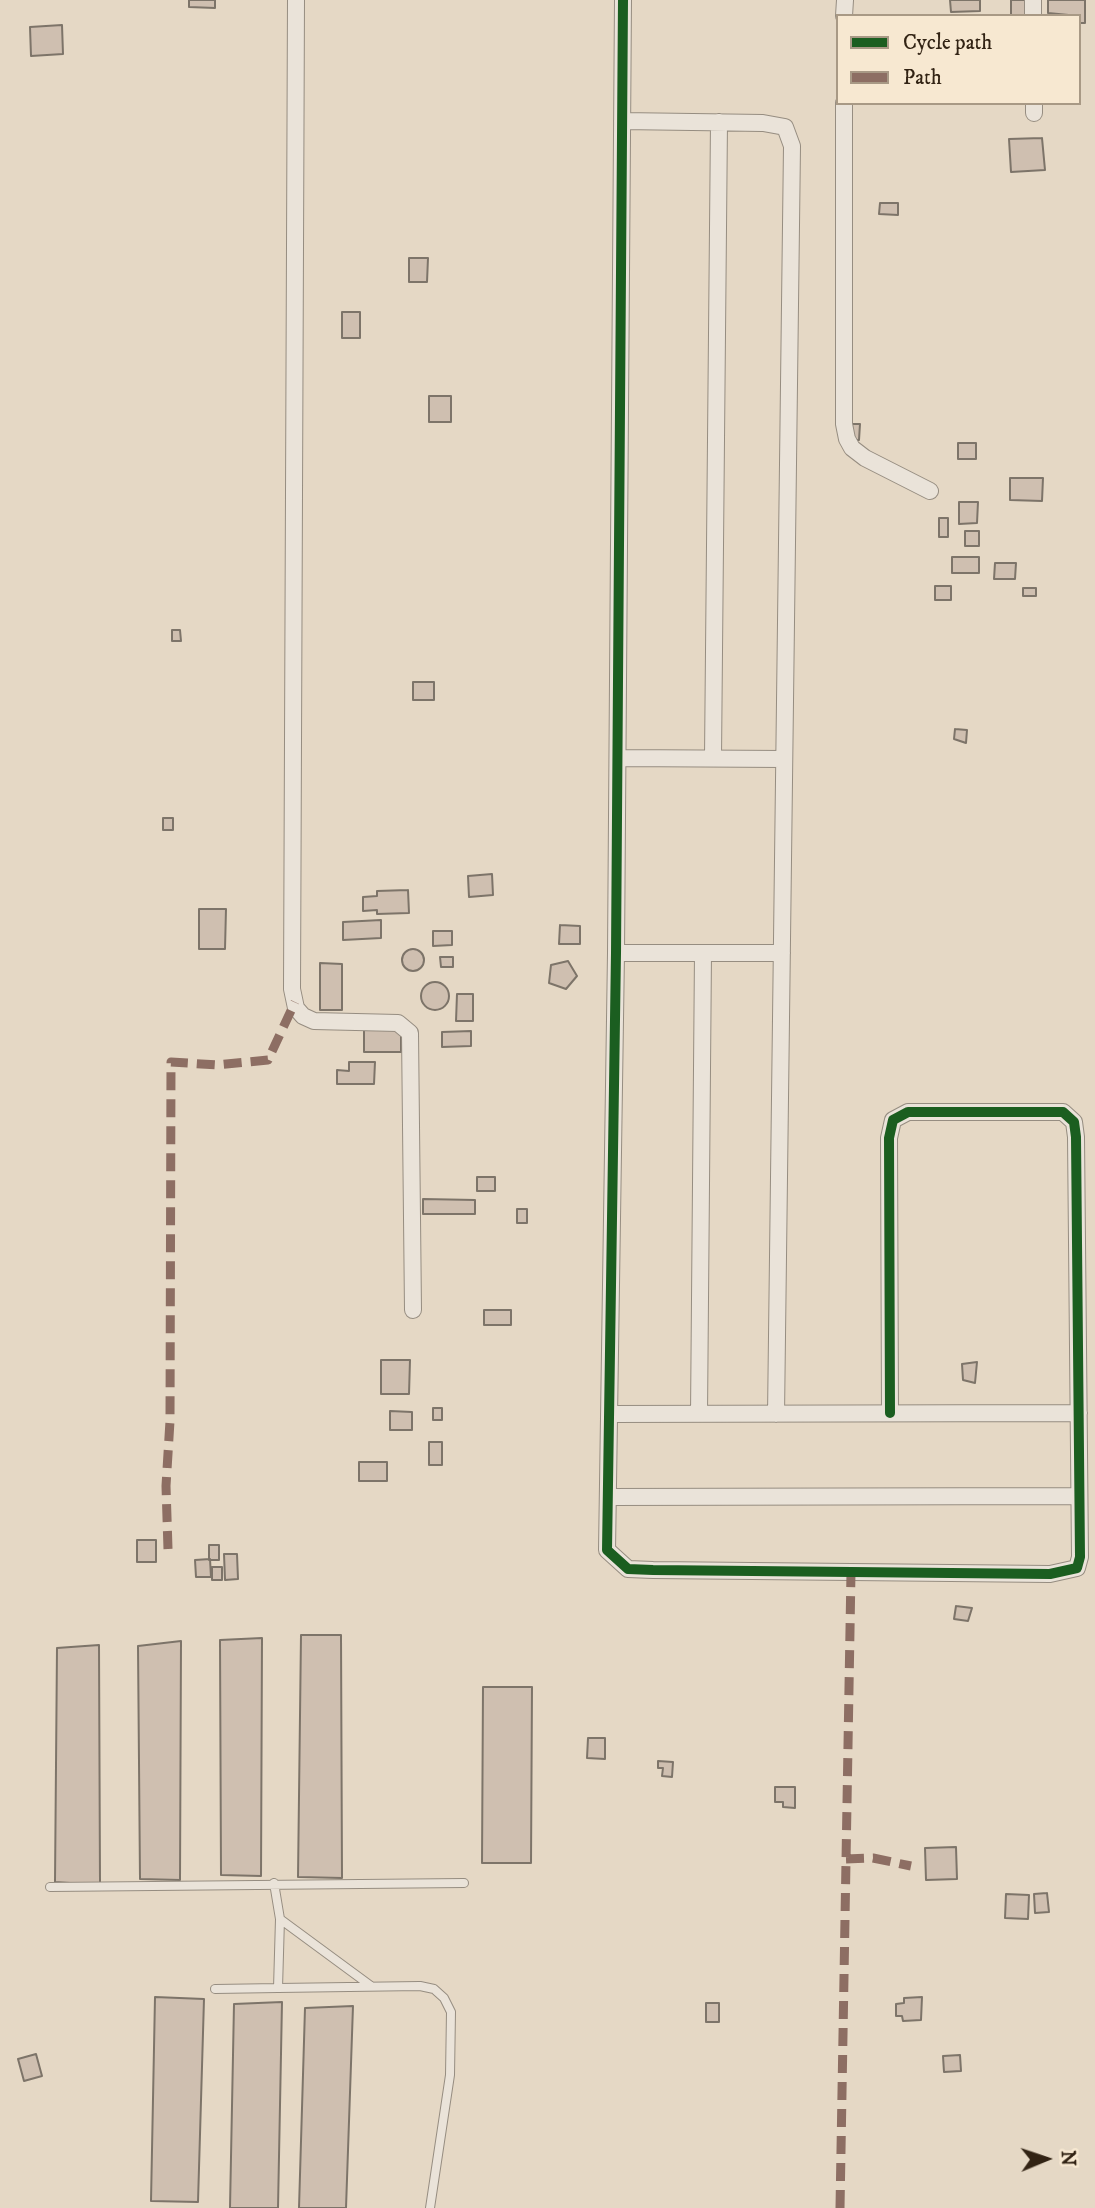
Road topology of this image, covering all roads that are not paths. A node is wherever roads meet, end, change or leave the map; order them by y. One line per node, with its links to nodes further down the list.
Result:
1 (296, 0): 13 (street)
2 (623, 0): 4 (street)
3 (844, 105): 6 (street)
4 (622, 121): 5 (street); 8 (street)
5 (719, 122): 7 (street); 9 (street)
6 (930, 491)
7 (713, 757): 8 (street); 9 (street)
8 (618, 758): 10 (street)
9 (784, 758): 12 (street)
10 (616, 953): 11 (street); 16 (street)
11 (703, 953): 12 (street); 17 (street)
12 (782, 953): 18 (street)
13 (413, 1310)
14 (890, 1413): 15 (street); 15 (street); 18 (street)
15 (1079, 1413): 19 (street)
16 (610, 1414): 17 (street); 20 (street)
17 (699, 1414): 18 (street)
18 (776, 1414)
19 (1079, 1496): 20 (street); 20 (street)
20 (608, 1497)
21 (274, 1883): 22 (lane); 23 (lane); 24 (lane)
22 (464, 1883)
23 (50, 1887)
24 (280, 1919): 25 (lane); 26 (lane)
25 (371, 1986): 26 (lane); 28 (lane)
26 (278, 1988): 27 (lane)
27 (215, 1989)
28 (430, 2208)

